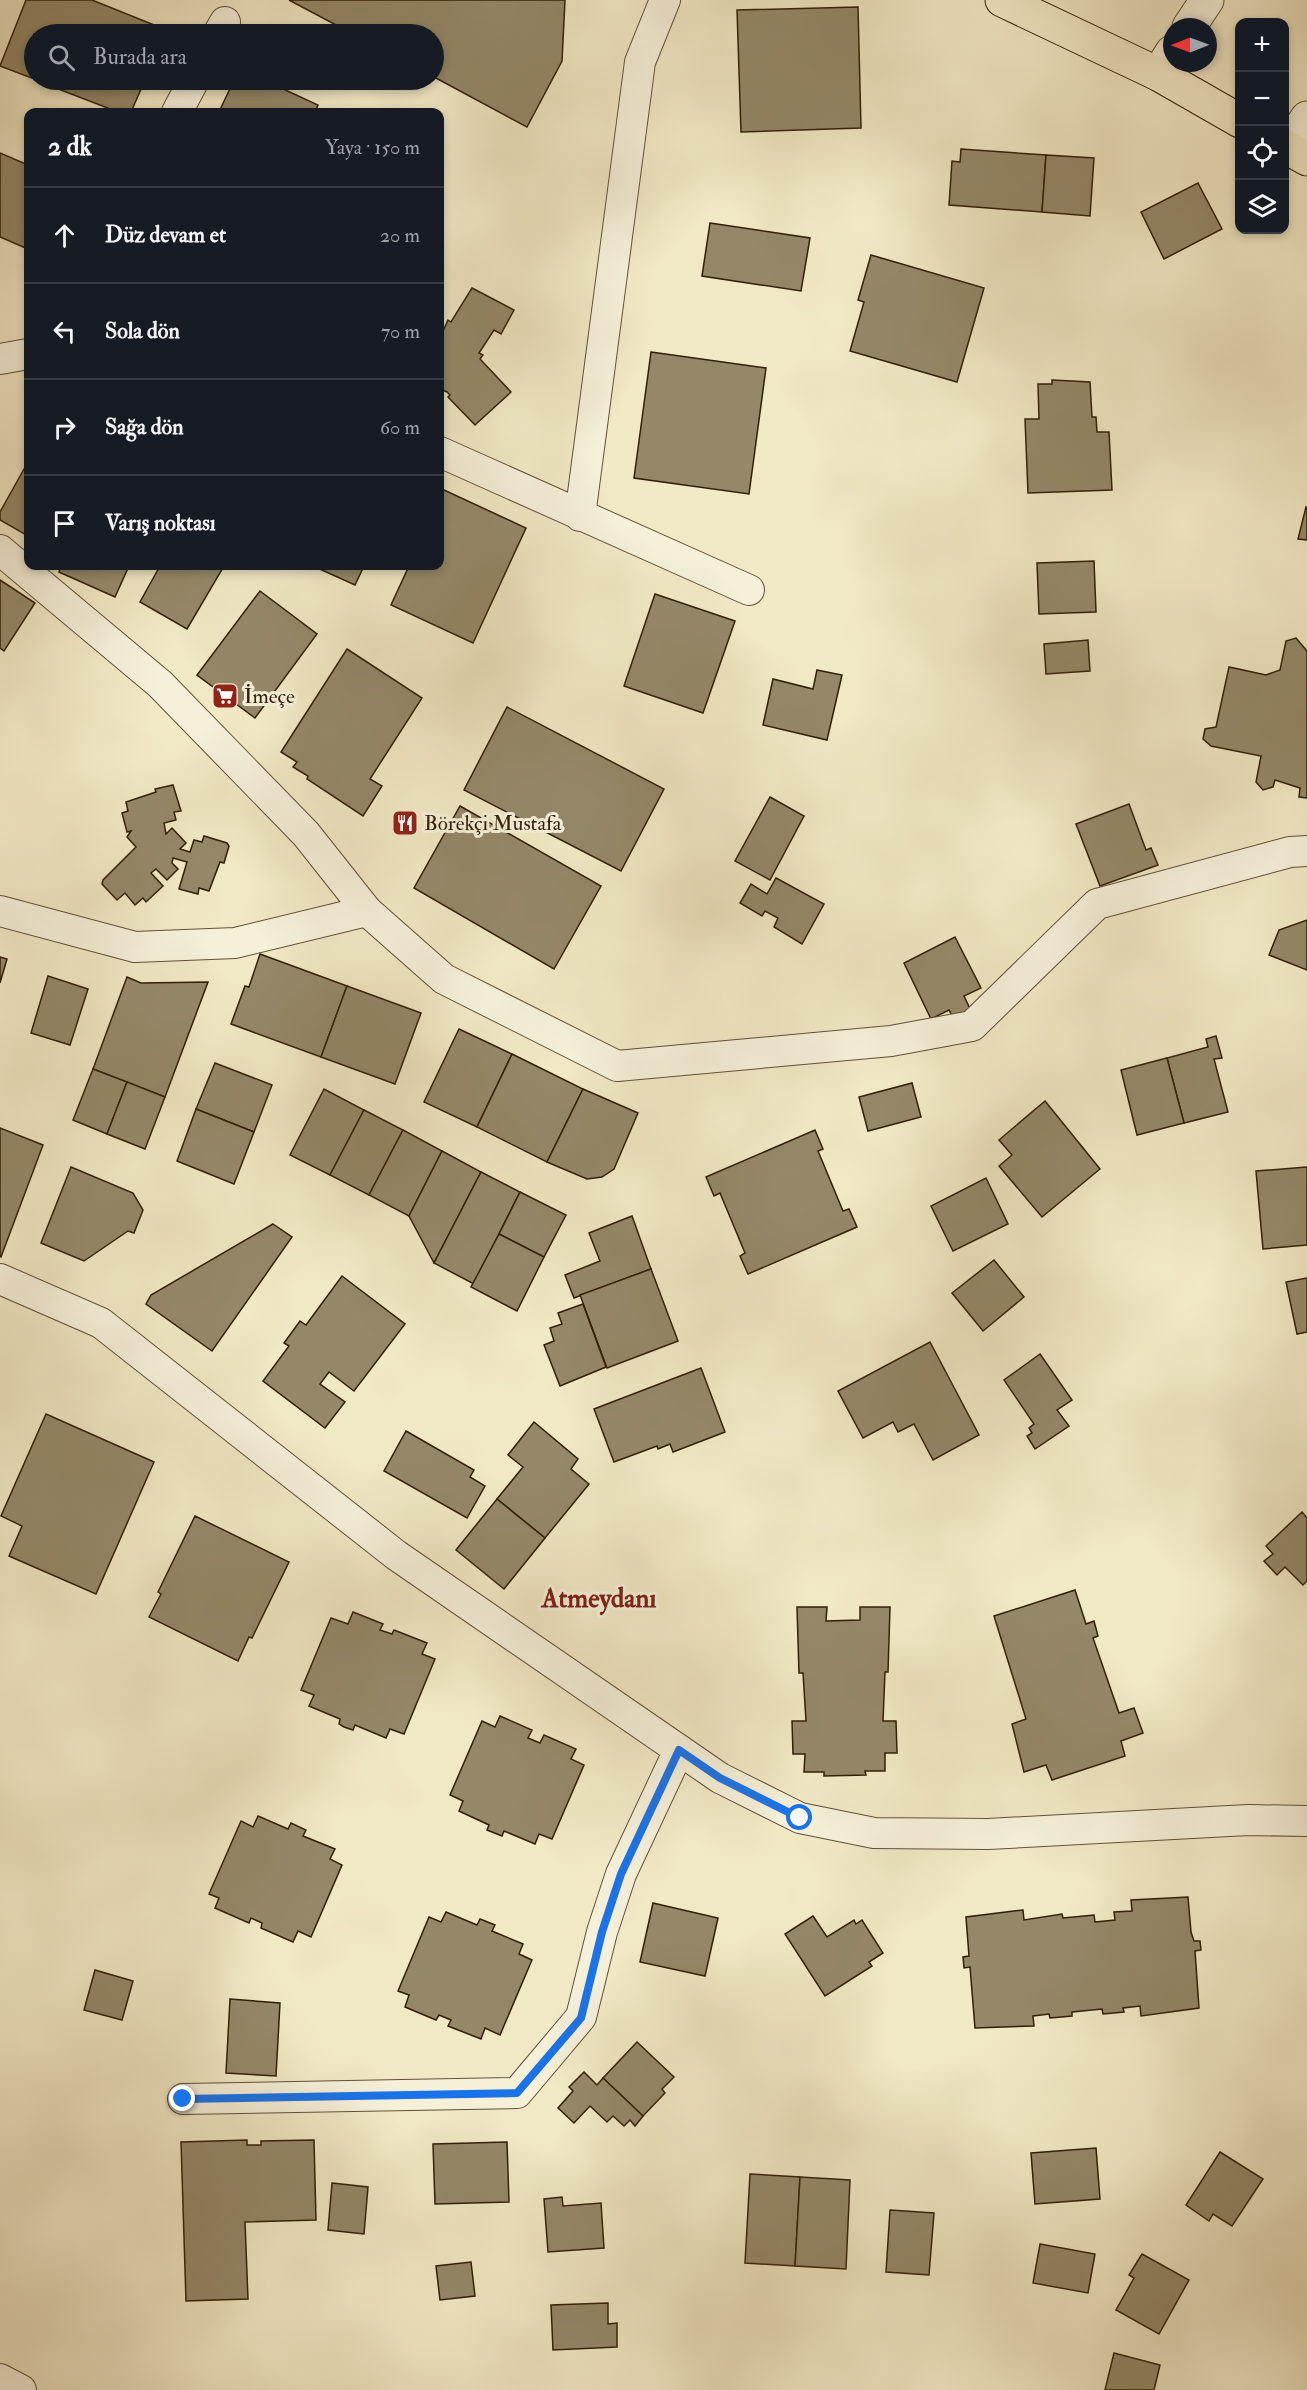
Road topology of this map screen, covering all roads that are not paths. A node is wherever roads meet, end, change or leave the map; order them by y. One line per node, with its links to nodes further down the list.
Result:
1 (665, 0): 15 (street)
2 (1002, 0): 5 (main road)
3 (1207, 0): 4 (street)
4 (1195, 18)
5 (1163, 62)
6 (1177, 72): 9 (main road)
7 (189, 90): 8 (street)
8 (179, 108)
9 (1235, 117)
10 (1307, 118): 11 (street)
11 (1293, 151)
12 (24, 355): 13 (street)
13 (0, 358)
14 (444, 454): 15 (street)
15 (580, 516): 17 (street)
16 (0, 550): 20 (street)
17 (749, 590)
18 (1307, 851): 20 (street)
19 (0, 911): 20 (street)
20 (367, 911)
21 (0, 1279): 22 (street)
22 (679, 1750): 23 (street); 24 (street)
23 (1307, 1821)
24 (183, 2099)
25 (0, 2379): 26 (street)
26 (21, 2390)

